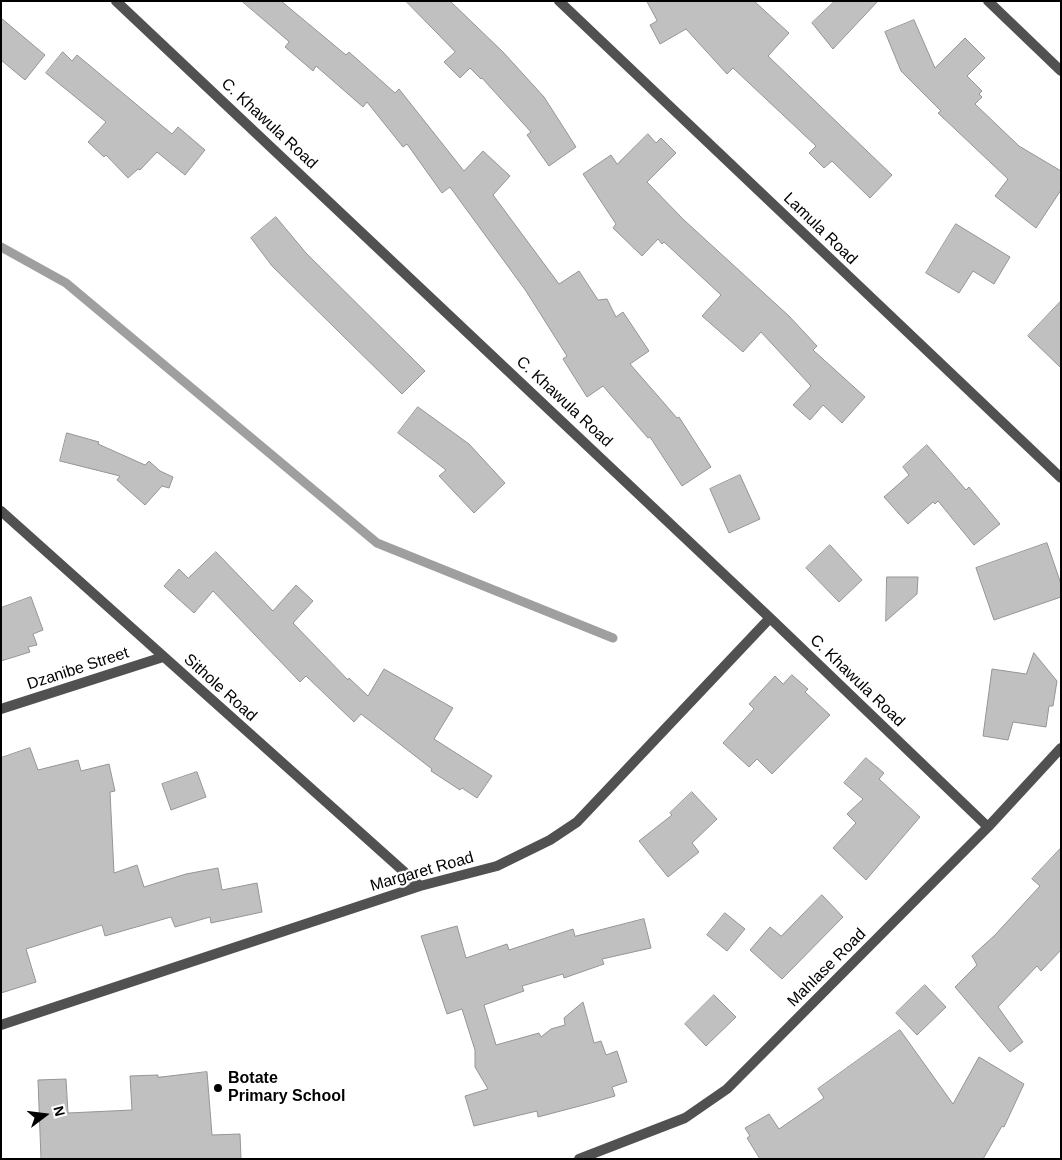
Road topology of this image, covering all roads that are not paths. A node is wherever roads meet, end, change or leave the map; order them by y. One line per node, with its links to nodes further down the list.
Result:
1 (116, 1): 7 (street, C. Khawula Road)
2 (559, 1): 5 (street, Lamula Road)
3 (988, 1): 4 (street)
4 (1061, 71)
5 (1061, 478)
6 (1, 511): 8 (street, Sithole Road)
7 (770, 618): 11 (street, C. Khawula Road); 12 (street, Margaret Road)
8 (163, 657): 9 (street, Dzanibe Street); 12 (street, Sithole Road)
9 (1, 709)
10 (1061, 748): 11 (street, Mahlase Road)
11 (988, 827): 14 (street, Mahlase Road)
12 (420, 886): 13 (street, Margaret Road)
13 (1, 1025)
14 (579, 1159)

